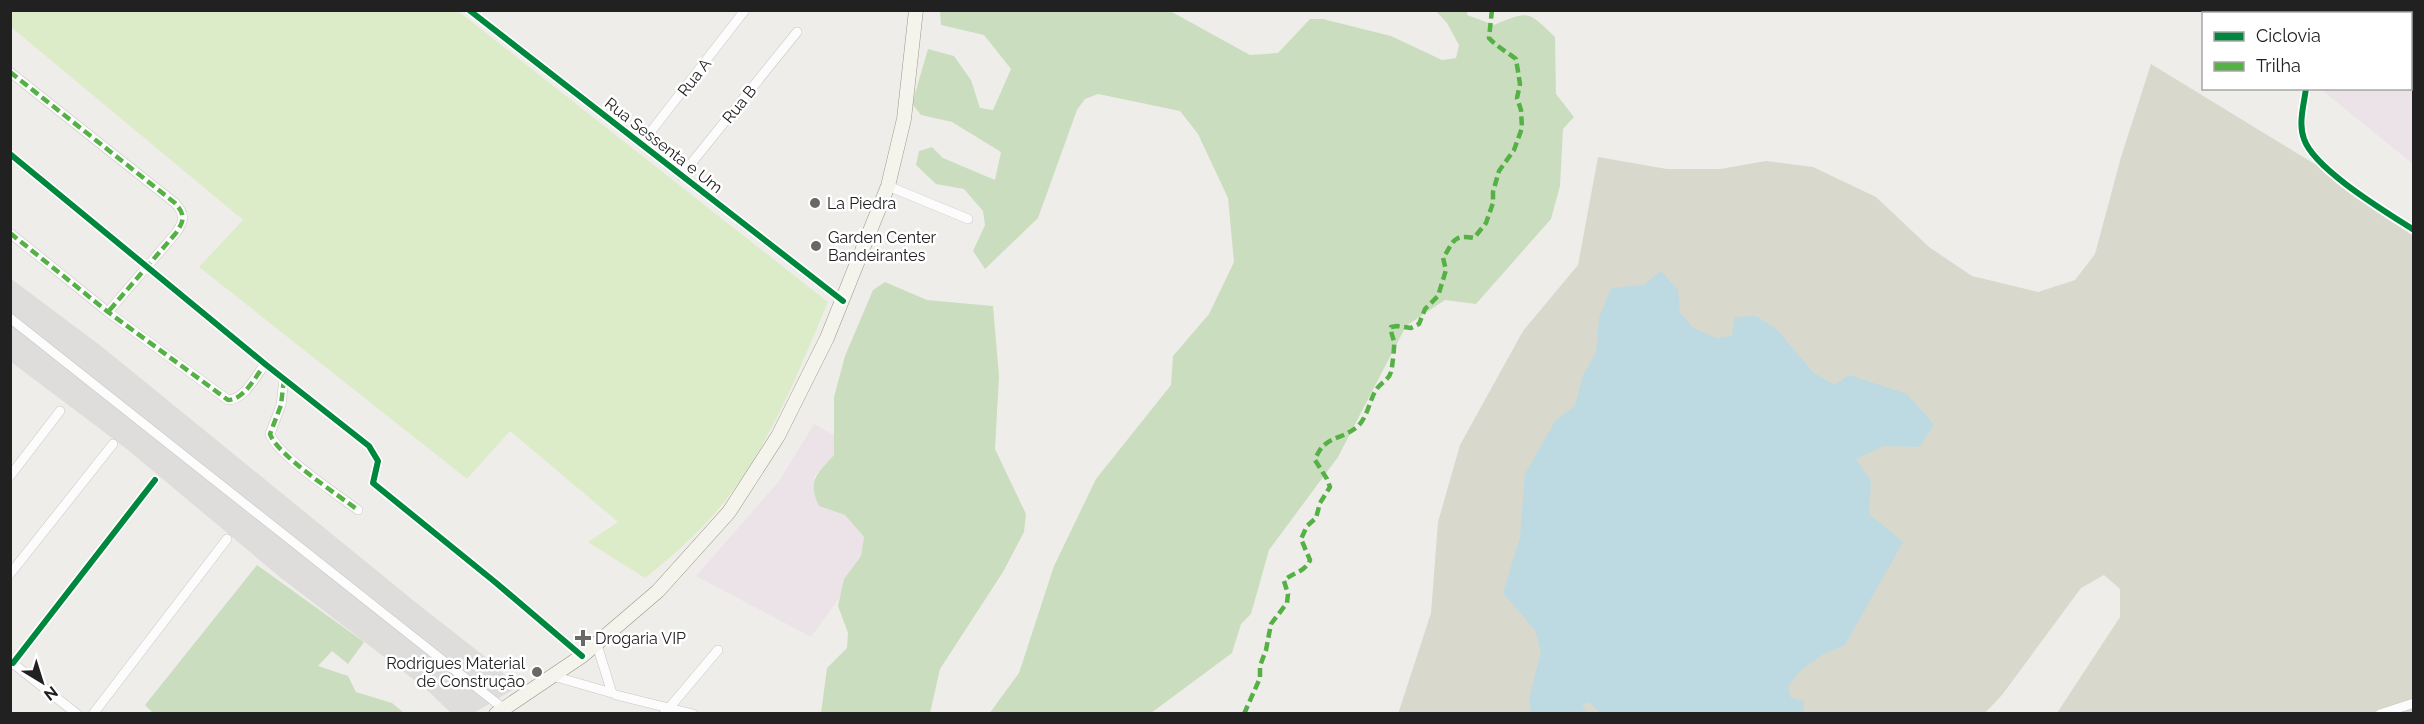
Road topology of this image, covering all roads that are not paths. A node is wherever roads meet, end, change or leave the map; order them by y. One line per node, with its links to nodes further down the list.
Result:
1 (469, 10): 7 (street, Rua Sessenta e Um)
2 (745, 10): 7 (street, Rua A)
3 (916, 10): 10 (main road)
4 (797, 32): 9 (street, Rua B)
5 (10, 72): 14 (street)
6 (2306, 90): 12 (street)
7 (642, 143): 9 (street, Rua Sessenta e Um)
8 (10, 154): 14 (street)
9 (681, 176): 15 (street, Rua Sessenta e Um)
10 (888, 186): 11 (street); 15 (main road)
11 (968, 219)
12 (2414, 230)
13 (10, 233): 16 (street)
14 (147, 268): 16 (street); 18 (street)
15 (843, 301): 27 (main road)
16 (108, 312): 18 (street)
17 (10, 318): 34 (street)
18 (265, 364): 19 (street)
19 (284, 379): 24 (street); 29 (street)
20 (60, 411): 22 (street)
21 (113, 444): 26 (street)
22 (10, 476)
23 (155, 480): 30 (street)
24 (358, 510)
25 (227, 539): 37 (street)
26 (10, 574)
27 (597, 645): 29 (main road); 31 (street)
28 (718, 650): 35 (street)
29 (582, 656): 31 (main road)
30 (12, 662): 36 (street)
31 (553, 676): 34 (main road)
32 (616, 695): 35 (street)
33 (2414, 703): 39 (street)
34 (500, 711)
35 (667, 711): 38 (street)
36 (77, 714)
37 (93, 714)
38 (693, 714)
39 (2380, 714)

